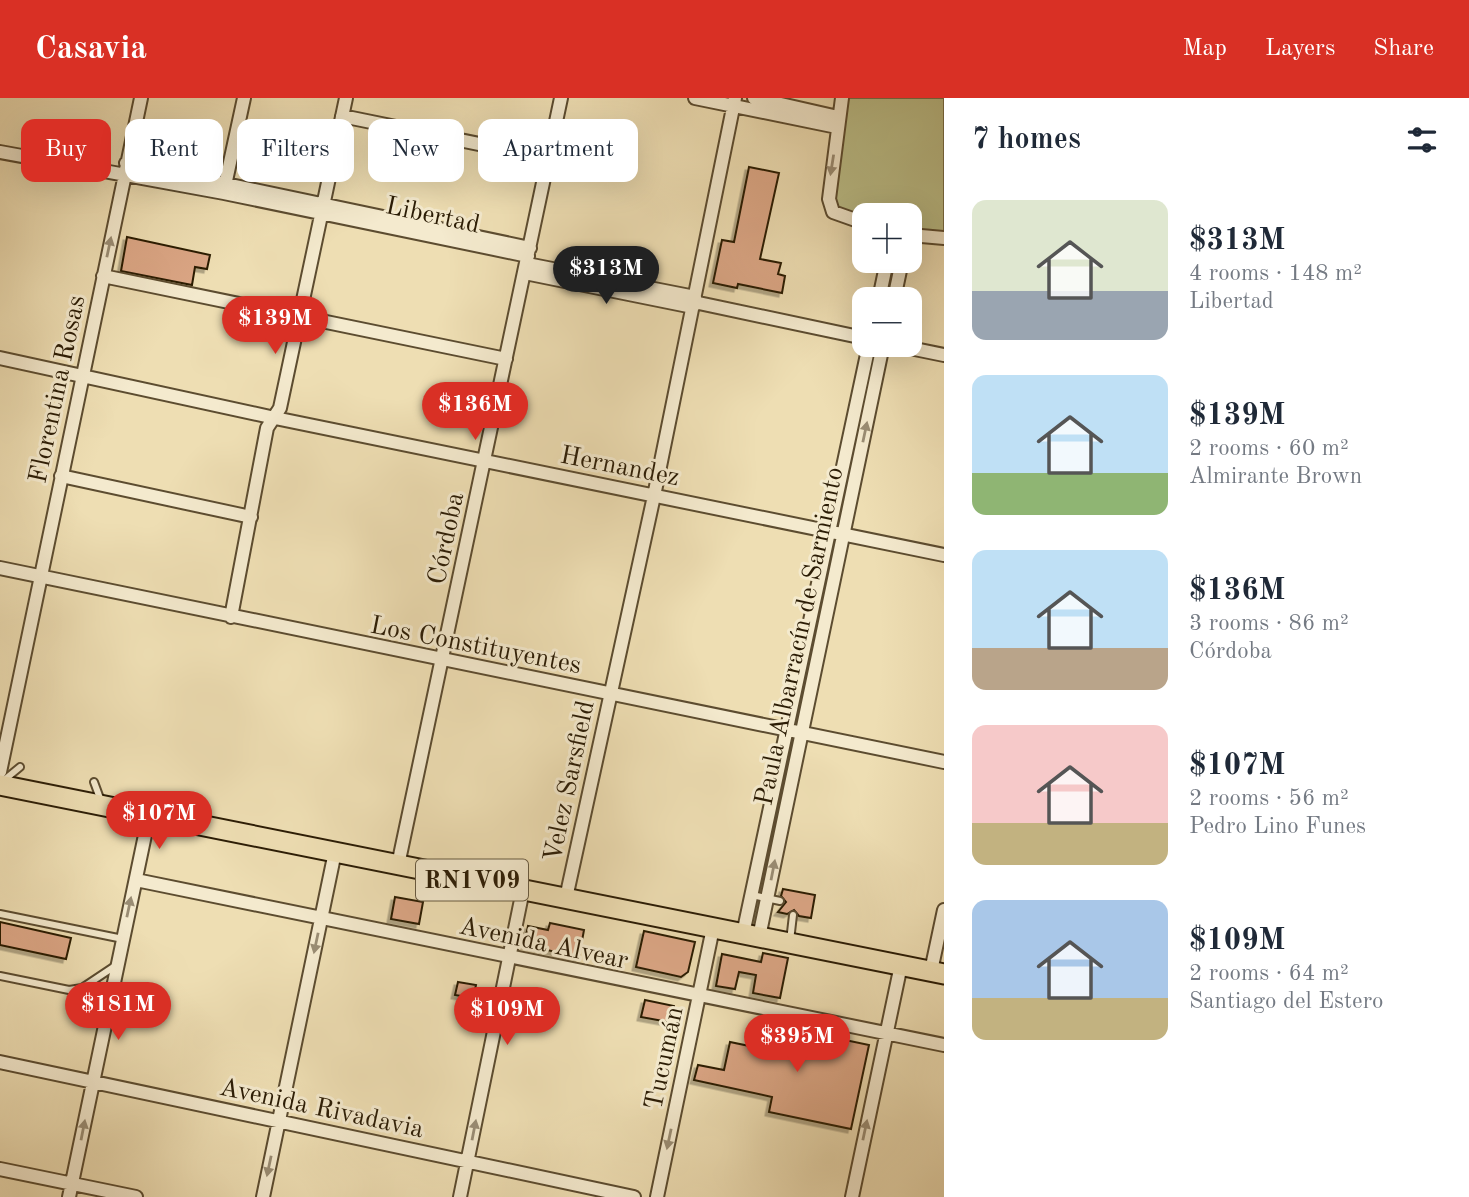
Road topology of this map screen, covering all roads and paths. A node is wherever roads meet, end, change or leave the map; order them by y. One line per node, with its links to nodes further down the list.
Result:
1 (141, 98): 10 (street, Florentina Rosas)
2 (244, 98): 18 (street)
3 (346, 98): 9 (street)
4 (561, 98): 11 (street, Córdoba)
5 (695, 98): 8 (street)
6 (754, 98): 12 (street)
7 (842, 98): 12 (street)
8 (733, 102): 12 (street); 25 (street, Velez Sarsfield)
9 (342, 116): 13 (street); 19 (street)
10 (136, 119)
11 (556, 119)
12 (838, 122): 20 (street, one-way to 20)
13 (478, 144)
14 (0, 152): 15 (street, Libertad)
15 (125, 168): 24 (street, Florentina Rosas, one-way to 15)
16 (192, 182): 18 (street, Libertad)
17 (543, 182): 23 (street, Córdoba)
18 (225, 189): 19 (street, Libertad)
19 (323, 210): 23 (street, Libertad); 26 (street)
20 (852, 219)
21 (922, 236): 22 (street)
22 (944, 238)
23 (528, 260): 25 (street, Libertad); 33 (street, Córdoba)
24 (103, 276): 26 (street); 34 (street, Florentina Rosas)
25 (694, 302): 27 (street, Libertad); 38 (street, Velez Sarsfield)
26 (301, 316): 33 (street); 35 (street)
27 (852, 335)
28 (922, 351): 29 (street)
29 (944, 355)
30 (866, 357): 40 (street, Paula Albarracín de Sarmiento)
31 (881, 357): 41 (street, Paula Albarracín de Sarmiento, one-way to 31)
32 (0, 358): 34 (street, Hernandez)
33 (506, 359): 36 (street, Córdoba)
34 (82, 376): 35 (street, Hernandez); 37 (street, Florentina Rosas)
35 (275, 418): 36 (street, Hernandez); 39 (street)
36 (485, 461): 38 (street, Hernandez); 46 (street, Córdoba)
37 (61, 476): 39 (street); 44 (street, Florentina Rosas)
38 (654, 496): 40 (street, Hernandez); 47 (street, Velez Sarsfield)
39 (251, 517): 45 (street)
40 (829, 530): 41 (street, Hernandez); 48 (street, Paula Albarracín de Sarmiento)
41 (844, 533): 42 (street, Hernandez); 48 (street, Paula Albarracín de Sarmiento)
42 (944, 555)
43 (0, 568): 44 (street, Los Constituyentes)
44 (40, 578): 45 (street, Los Constituyentes); 51 (street, Florentina Rosas)
45 (231, 617): 46 (street, Los Constituyentes)
46 (442, 661): 47 (street, Los Constituyentes); 57 (street, Córdoba)
47 (610, 694): 48 (street, Los Constituyentes); 61 (street, Velez Sarsfield)
48 (794, 732): 49 (street, Los Constituyentes); 60 (street, Paula Albarracín de Sarmiento); 62 (street, Paula Albarracín de Sarmiento, one-way to 48)
49 (944, 762)
50 (20, 767): 53 (lane)
51 (0, 772)
52 (94, 782): 54 (lane)
53 (0, 784): 54 (main road, RN1V09)
54 (103, 806): 55 (main road, RN1V09)
55 (149, 816): 56 (main road, RN1V09); 58 (street)
56 (335, 852): 57 (main road, RN1V09); 67 (street)
57 (398, 865): 59 (main road, RN1V09)
58 (135, 880): 67 (street, Avenida Alvear); 70 (street, one-way to 58)
59 (523, 890): 61 (main road, RN1V09); 72 (street)
60 (751, 895): 62 (lane); 69 (street, Paula Albarracín de Sarmiento)
61 (566, 898): 68 (main road, RN1V09)
62 (767, 898): 63 (lane); 69 (street, Paula Albarracín de Sarmiento)
63 (780, 901)
64 (944, 910): 75 (street)
65 (0, 914): 70 (lane)
66 (793, 915): 71 (lane)
67 (321, 918): 72 (street, Avenida Alvear); 82 (street, one-way to 82)
68 (713, 928): 69 (main road, RN1V09); 77 (street, Tucumán)
69 (751, 936): 71 (main road, RN1V09)
70 (123, 939): 73 (street)
71 (790, 943): 74 (main road, RN1V09)
72 (508, 958): 77 (street, Avenida Alvear); 83 (street, one-way to 72)
73 (117, 965): 76 (lane); 81 (street)
74 (901, 965): 75 (main road, RN1V09); 78 (street)
75 (938, 973)
76 (0, 975)
77 (699, 996): 78 (street, Avenida Alvear); 91 (street, Tucumán, one-way to 91)
78 (885, 1032): 79 (street, Avenida Alvear); 92 (street, one-way to 78)
79 (944, 1045)
80 (0, 1062): 81 (street, Avenida Rivadavia)
81 (93, 1081): 82 (street, Avenida Rivadavia); 85 (street, one-way to 81)
82 (278, 1122): 83 (street, Avenida Rivadavia); 88 (street, one-way to 88)
83 (467, 1162): 89 (street); 90 (street, Avenida Rivadavia)
84 (0, 1168): 85 (street)
85 (72, 1183): 86 (street); 87 (street)
86 (69, 1197)
87 (135, 1197)
88 (263, 1197)
89 (460, 1197)
90 (634, 1197)
91 (657, 1197)
92 (852, 1197)

